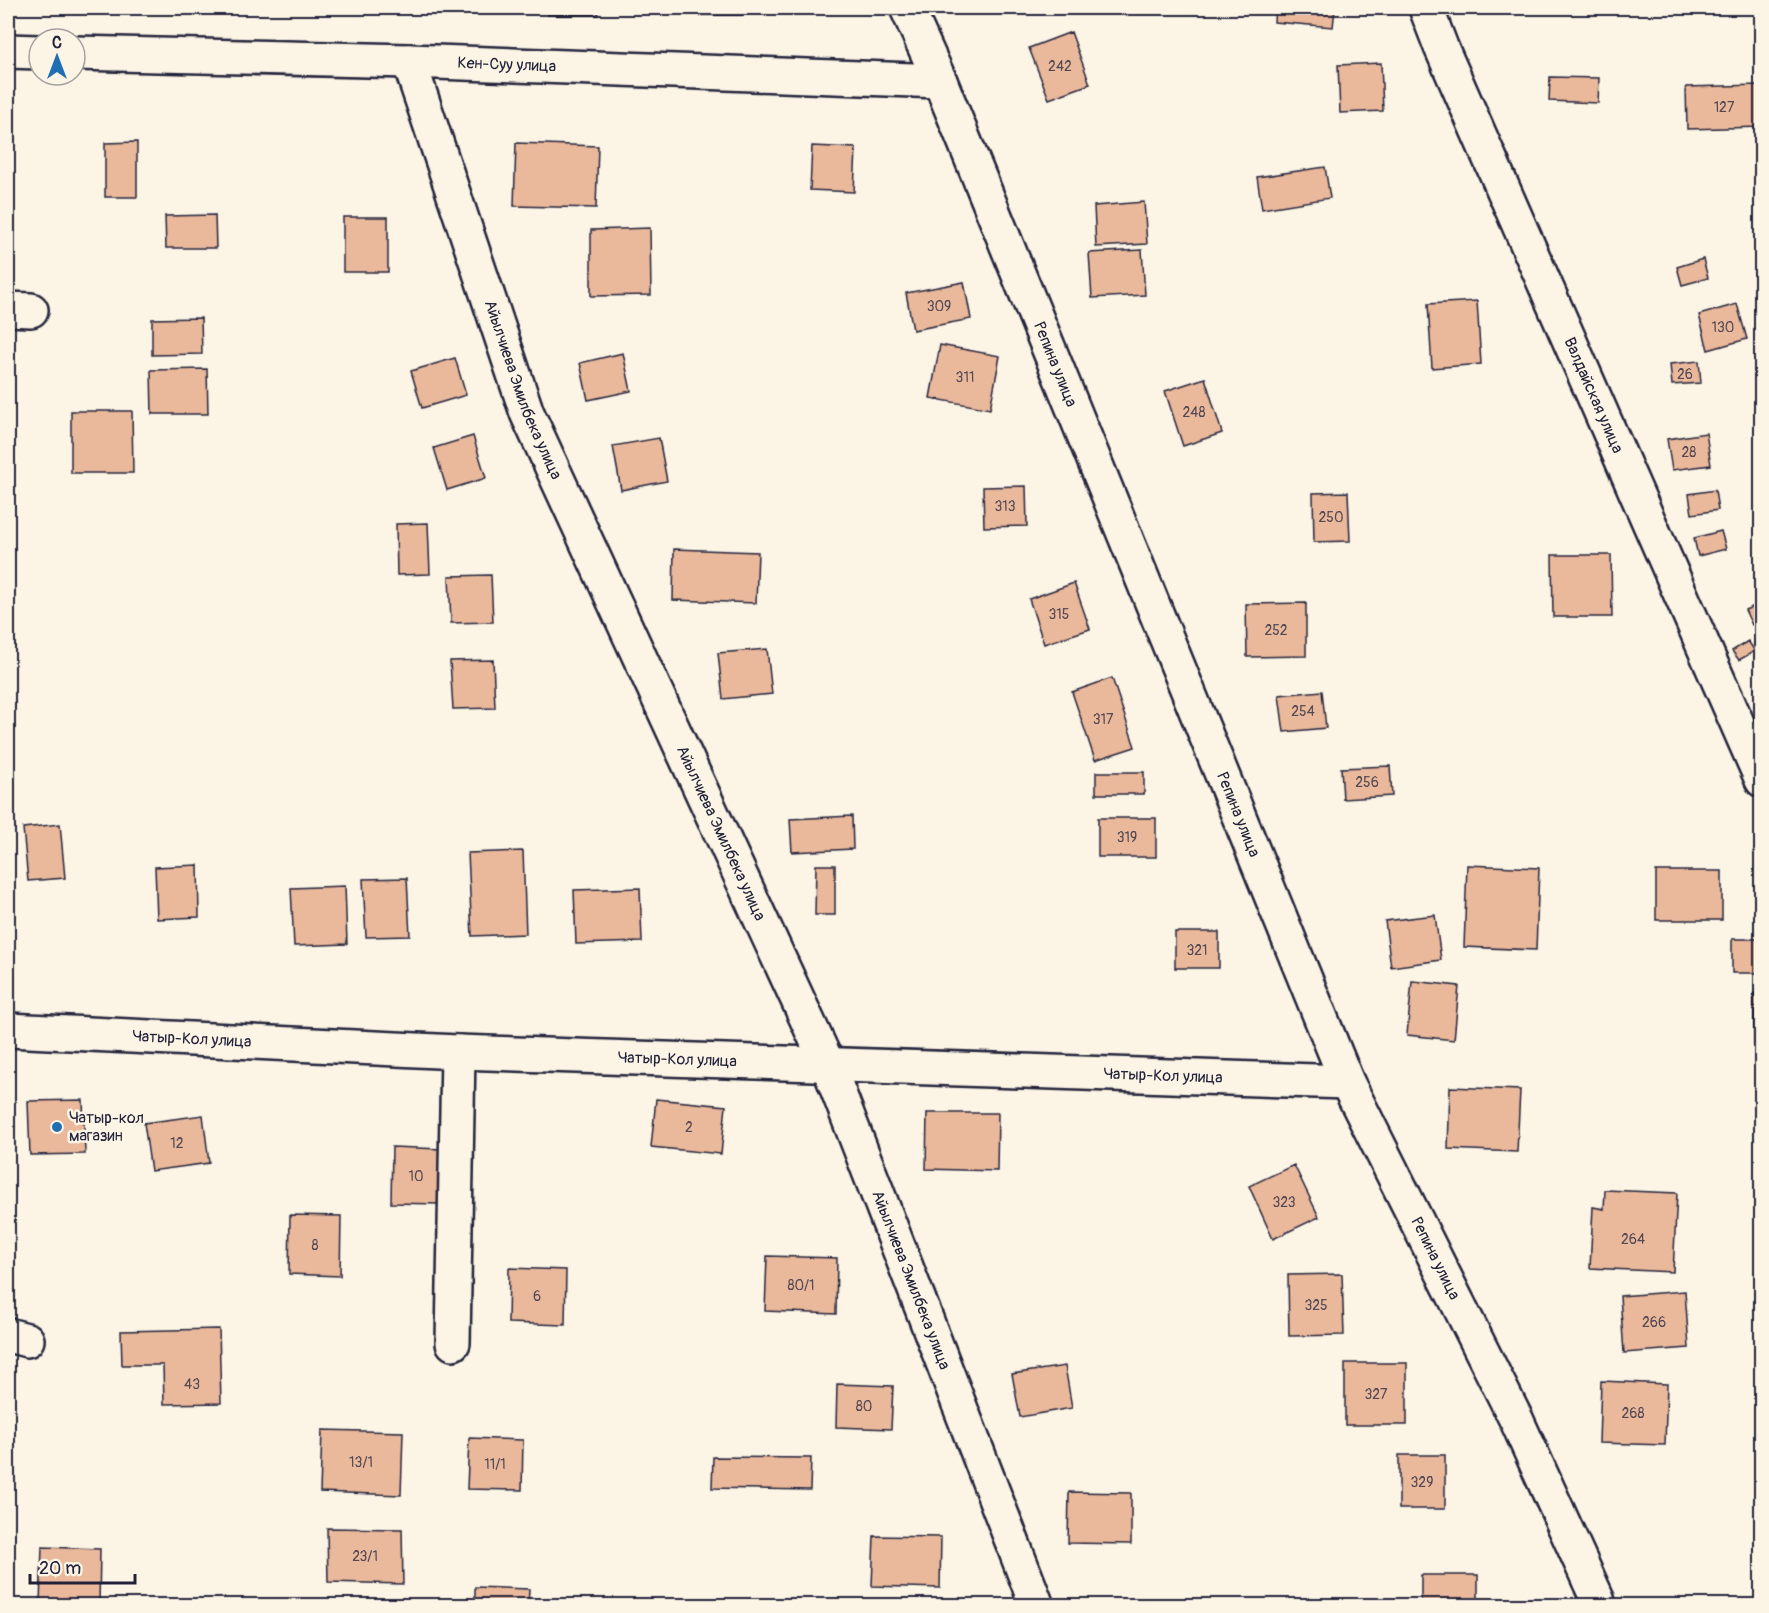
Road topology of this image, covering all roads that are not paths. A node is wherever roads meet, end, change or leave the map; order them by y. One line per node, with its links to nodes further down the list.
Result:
1 (908, 8): 7 (street, Репина улица)
2 (1426, 8): 8 (street, Валдайская улица)
3 (8, 51): 4 (street)
4 (27, 52)
5 (87, 53): 6 (street, Кен-Суу улица)
6 (409, 61): 7 (street, Кен-Суу улица); 11 (street, Айылчиева Эмилбека улица)
7 (939, 81): 12 (street, Репина улица)
8 (1761, 780)
9 (8, 1030): 10 (street, Чатыр-Кол улица)
10 (458, 1052): 11 (street, Чатыр-Кол улица); 13 (street)
11 (828, 1065): 12 (street, Чатыр-Кол улица); 14 (street, Айылчиева Эмилбека улица)
12 (1347, 1082): 15 (street, Репина улица)
13 (453, 1343)
14 (1037, 1605)
15 (1599, 1605)

